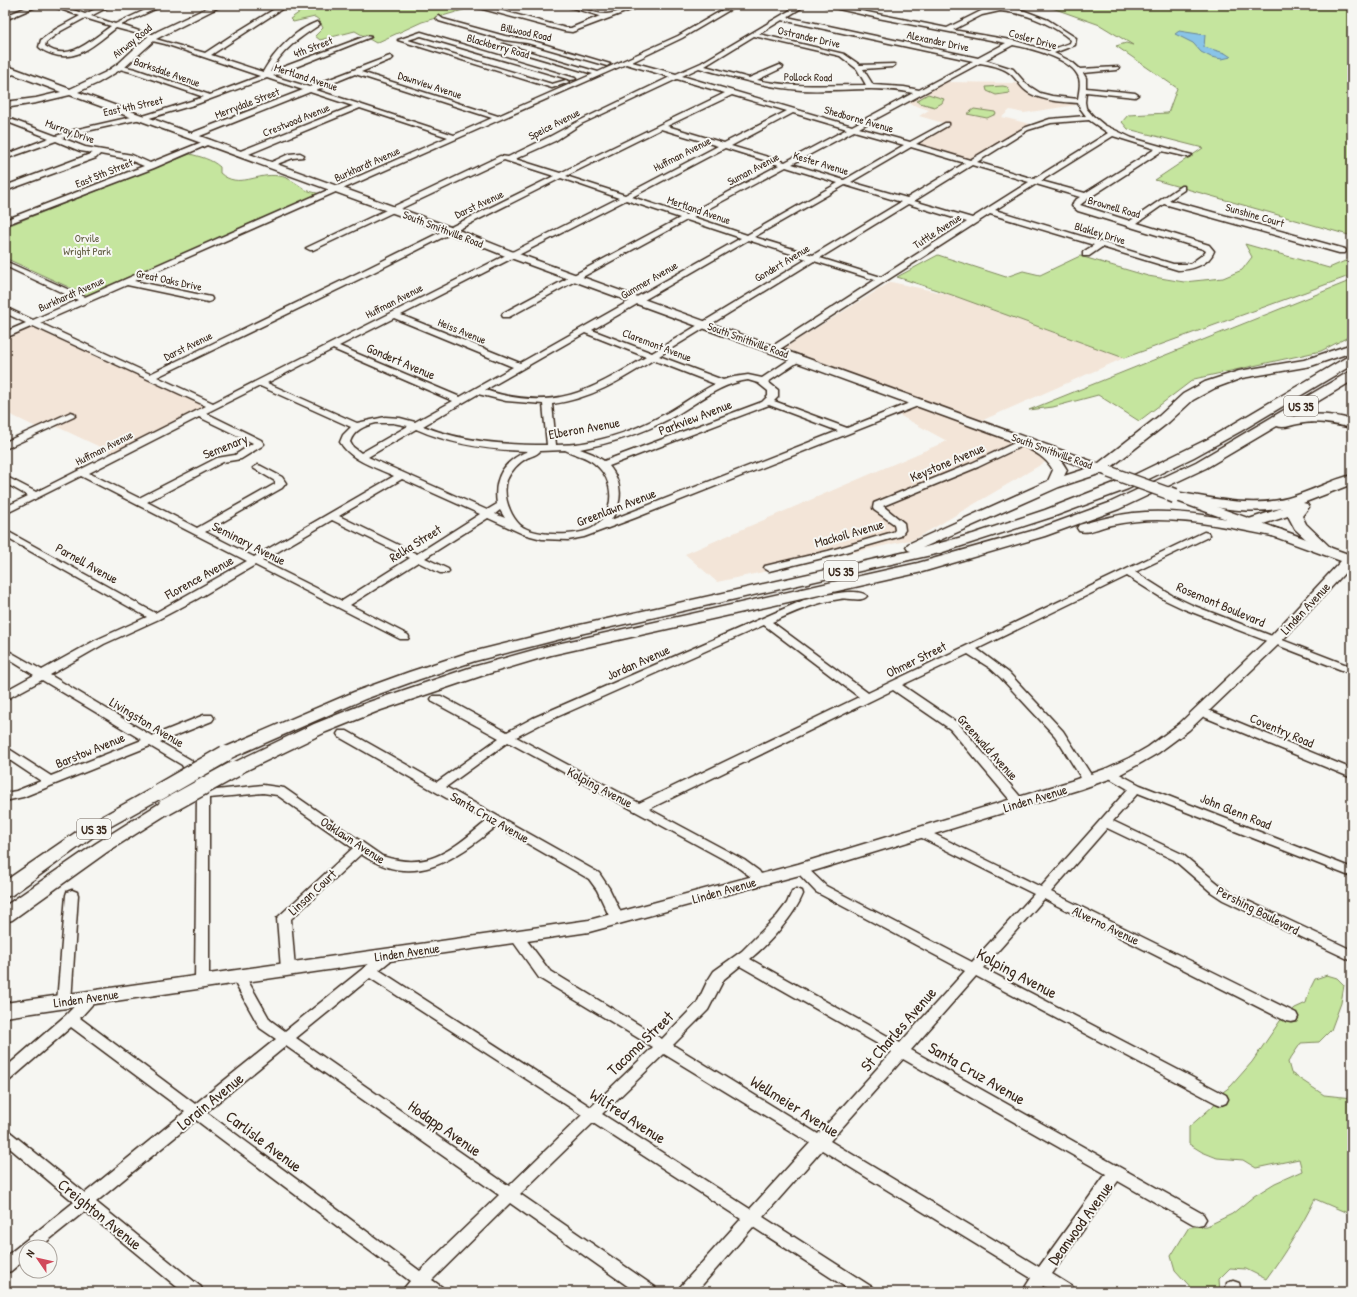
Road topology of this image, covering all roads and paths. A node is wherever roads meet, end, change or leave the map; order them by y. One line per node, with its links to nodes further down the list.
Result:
1 (37, 5): 16 (street)
2 (52, 5): 17 (street, Mertland Avenue)
3 (109, 5): 17 (street)
4 (161, 5): 23 (street)
5 (219, 5): 26 (main road, Airway Road)
6 (285, 5): 34 (street)
7 (566, 5): 18 (street)
8 (641, 5): 18 (street)
9 (655, 5): 10 (street)
10 (670, 5)
11 (735, 5): 39 (street, Burkhardt Avenue)
12 (802, 5): 21 (street, Speice Avenue)
13 (824, 5): 24 (street, Cosler Drive)
14 (16, 7): 16 (street)
15 (481, 7): 18 (street)
16 (25, 10): 19 (street)
17 (85, 16): 23 (street, Mertland Avenue); 33 (street)
18 (606, 16)
19 (5, 18)
20 (439, 18): 28 (street, Billwood Road)
21 (781, 18): 25 (street, Speice Avenue); 37 (street, Alexander Drive)
22 (317, 24): 52 (street)
23 (115, 26): 26 (street, Mertland Avenue); 33 (street)
24 (948, 30): 29 (street, Cosler Drive); 31 (street)
25 (752, 34): 41 (street, Speice Avenue); 44 (street, Ostrander Drive)
26 (152, 37): 34 (street, Mertland Avenue); 42 (main road, Airway Road)
27 (368, 37): 52 (street, 4th Street)
28 (518, 39): 30 (street); 48 (street, Billwood Road)
29 (1011, 43): 31 (street, Cosler Drive); 37 (street, Suman Avenue)
30 (503, 46): 32 (street); 48 (street)
31 (1048, 53): 47 (street, Cosler Drive)
32 (486, 54): 38 (street); 38 (street, Blackberry Road); 55 (street, Blackberry Road)
33 (68, 55): 36 (street)
34 (206, 56): 52 (street, Mertland Avenue)
35 (390, 58): 50 (street, Merrydale Street)
36 (79, 60)
37 (978, 60): 61 (street, Suman Avenue); 65 (street, Alexander Drive)
38 (469, 61): 55 (street)
39 (626, 62): 51 (street, Burkhardt Avenue); 54 (street, Shedborne Avenue)
40 (892, 65): 44 (street)
41 (699, 66): 54 (street, Speice Avenue); 56 (street, Pollock Road)
42 (118, 67): 60 (main road, Airway Road); 64 (street, Barksdale Avenue)
43 (780, 67): 56 (street)
44 (860, 67): 57 (street, Ostrander Drive)
45 (5, 68): 49 (main road, South Smithville Road)
46 (1116, 68): 47 (street)
47 (1078, 70): 59 (street)
48 (590, 71): 51 (street); 55 (street)
49 (15, 72): 53 (street); 60 (main road, South Smithville Road)
50 (354, 72): 58 (street, Merrydale Street); 70 (street, Dawnview Avenue)
51 (599, 74): 70 (street, Burkhardt Avenue)
52 (265, 75): 58 (street, Mertland Avenue); 64 (street, East 4th Street)
53 (5, 76)
54 (677, 77): 62 (street, Shedborne Avenue); 89 (street, Speice Avenue)
55 (573, 79)
56 (750, 80): 57 (street, Pollock Road)
57 (870, 86): 61 (street, Pollock Road)
58 (310, 90): 67 (street, Mertland Avenue); 77 (street, Merrydale Street)
59 (1083, 90): 63 (street); 65 (street)
60 (67, 91): 66 (main road, Airway Road); 69 (main road, South Smithville Road)
61 (919, 92): 75 (street, Suman Avenue)
62 (730, 93): 68 (street, Shedborne Avenue); 74 (street, Darst Avenue)
63 (1135, 95)
64 (210, 97): 69 (street, East 4th Street)
65 (1082, 100): 71 (street)
66 (5, 105)
67 (360, 106): 78 (street, Mertland Avenue); 85 (street, Crestwood Avenue)
68 (792, 111): 75 (street, Shedborne Avenue); 82 (street, Huffman Avenue)
69 (142, 117): 77 (main road, South Smithville Road); 79 (street, East 4th Street)
70 (499, 118): 78 (street, Burkhardt Avenue)
71 (1091, 118): 76 (street); 90 (street, Gondert Avenue)
72 (5, 119): 79 (street, Murray Drive)
73 (947, 124): 81 (street, Gummer Avenue)
74 (662, 127): 82 (street, Kester Avenue); 94 (street, Darst Avenue)
75 (850, 128): 81 (street, Shedborne Avenue); 91 (street, Suman Avenue)
76 (1114, 133): 83 (street); 96 (street, Tuttle Avenue)
77 (192, 136): 80 (main road, South Smithville Road)
78 (454, 137): 99 (street, Burkhardt Avenue)
79 (56, 138): 84 (street, Murray Drive); 88 (street, East 4th Street)
80 (210, 142): 85 (main road, South Smithville Road); 93 (street, East 5th Street)
81 (909, 145): 90 (street, Shedborne Avenue); 95 (street, Gummer Avenue)
82 (725, 146): 91 (street, Kester Avenue); 101 (street, Huffman Avenue)
83 (1161, 148): 87 (street); 100 (street, Brownell Road)
84 (98, 152): 93 (street, Murray Drive); 98 (street)
85 (241, 154): 92 (main road, South Smithville Road)
86 (300, 156): 92 (street)
87 (1188, 156)
88 (5, 157)
89 (509, 159): 94 (street, Mertland Avenue); 104 (street, Speice Avenue)
90 (971, 163): 96 (street, Shedborne Avenue); 103 (street, Gondert Avenue)
91 (785, 164): 95 (street, Kester Avenue); 106 (street, Suman Avenue)
92 (269, 165): 99 (main road, South Smithville Road)
93 (151, 166): 108 (street, East 5th Street)
94 (562, 176): 101 (street, Mertland Avenue); 110 (street, Darst Avenue)
95 (845, 182): 103 (street, Kester Avenue); 111 (street, Gummer Avenue)
96 (1034, 182): 100 (street, Shedborne Avenue); 105 (street, Tuttle Avenue)
97 (1181, 188): 102 (street)
98 (5, 190)
99 (337, 190): 104 (main road, South Smithville Road); 122 (street, Burkhardt Avenue)
100 (1086, 196): 109 (street, Brownell Road)
101 (626, 197): 106 (street, Mertland Avenue); 116 (street, Huffman Avenue)
102 (1163, 201): 109 (street); 114 (street, Sunshine Court)
103 (907, 202): 107 (street, Kester Avenue); 117 (street, Gondert Avenue)
104 (392, 210): 110 (main road, South Smithville Road); 113 (street, Speice Avenue)
105 (989, 211): 107 (street, Tuttle Avenue); 112 (street, Blakley Drive)
106 (687, 217): 111 (street, Mertland Avenue); 120 (street, Suman Avenue)
107 (973, 221): 121 (street, Tuttle Avenue)
108 (5, 223)
109 (1131, 224): 118 (street, Brownell Road)
110 (449, 230): 116 (main road, South Smithville Road); 141 (street, Darst Avenue)
111 (748, 238): 117 (street, Mertland Avenue); 125 (street, Gummer Avenue)
112 (1100, 245): 115 (street); 118 (street, Blakley Drive)
113 (310, 248)
114 (1342, 251)
115 (1086, 254)
116 (512, 255): 120 (main road, South Smithville Road); 127 (street, Huffman Avenue)
117 (813, 259): 121 (street, Mertland Avenue); 130 (street, Gondert Avenue)
118 (1204, 259)
119 (5, 263): 124 (street)
120 (575, 277): 125 (main road, South Smithville Road); 128 (street, Suman Avenue)
121 (882, 280): 135 (street, Tuttle Avenue)
122 (126, 282): 123 (street, Great Oaks Drive); 124 (street, Burkhardt Avenue)
123 (208, 299)
124 (86, 300): 129 (street, Burkhardt Avenue)
125 (639, 300): 130 (main road, South Smithville Road); 131 (street, Gummer Avenue)
126 (5, 310): 129 (street)
127 (394, 315): 133 (street, Huffman Avenue); 139 (street, Heiss Avenue)
128 (506, 315)
129 (33, 323): 132 (street, Burkhardt Avenue); 141 (street)
130 (705, 324): 135 (main road, South Smithville Road); 136 (street, Gondert Avenue)
131 (585, 330): 136 (street, Claremont Avenue); 139 (street, Gummer Avenue)
132 (5, 335)
133 (332, 346): 143 (street, Huffman Avenue); 146 (street, Gondert Avenue)
134 (1352, 348): 164 (highway)
135 (774, 349): 137 (main road, South Smithville Road)
136 (653, 356): 144 (street, Claremont Avenue); 147 (street, Gondert Avenue)
137 (798, 358): 142 (street); 149 (main road, South Smithville Road)
138 (1352, 360): 193 (highway, US 35)
139 (521, 367): 145 (street, Gummer Avenue)
140 (1352, 376): 157 (highway, US 35)
141 (150, 377): 150 (street)
142 (762, 382): 144 (street, Elberon Avenue); 148 (street)
143 (260, 383): 150 (street, Huffman Avenue); 154 (street)
144 (721, 383): 160 (street, Elberon Avenue)
145 (478, 391): 146 (street, Gummer Avenue); 147 (street, Gondert Avenue)
146 (461, 401): 155 (street, Gummer Avenue)
147 (547, 401): 160 (street)
148 (769, 402): 156 (street); 162 (street, Parkview Avenue)
149 (920, 402): 156 (street, Greenlawn Avenue); 158 (main road, South Smithville Road)
150 (213, 406): 151 (street, Huffman Avenue)
151 (199, 413): 165 (street, Huffman Avenue); 173 (street, Semenary)
152 (71, 415): 159 (street)
153 (1352, 424): 157 (highway)
154 (357, 426): 155 (street, Elberon Avenue); 161 (street, Greenlawn Avenue)
155 (416, 426): 160 (street, Elberon Avenue); 161 (street, Gummer Avenue)
156 (847, 431): 182 (street, Greenlawn Avenue)
157 (1250, 436): 195 (highway, US 35)
158 (1025, 441): 164 (main road, South Smithville Road); 169 (highway); 175 (street, Keystone Avenue)
159 (5, 446)
160 (552, 448): 162 (street); 174 (street)
161 (362, 457): 166 (street, Greenlawn Avenue)
162 (603, 465): 182 (street)
163 (258, 468): 183 (street)
164 (1105, 470): 169 (highway); 172 (main road, South Smithville Road, bridge)
165 (82, 473): 171 (street, Huffman Avenue); 173 (street, Seminary Avenue)
166 (402, 475): 178 (street, Greenlawn Avenue); 179 (street, Florence Avenue)
167 (5, 479): 171 (street)
168 (1352, 479): 172 (highway)
169 (1054, 484): 193 (highway)
170 (1352, 486): 176 (highway)
171 (36, 496): 177 (street, Huffman Avenue)
172 (1175, 496): 180 (main road, South Smithville Road)
173 (140, 502): 183 (street, Seminary Avenue)
174 (502, 505): 178 (street, Relka Street); 181 (street)
175 (878, 506): 191 (street, Mackoil Avenue)
176 (1302, 507): 180 (highway); 187 (highway)
177 (5, 512)
178 (488, 514): 181 (street, Greenlawn Avenue); 188 (street, Relka Street)
179 (332, 516): 188 (street); 190 (street, Florence Avenue)
180 (1251, 523): 184 (main road, South Smithville Road)
181 (518, 528): 182 (street, Greenlawn Avenue)
182 (598, 528)
183 (197, 532): 190 (street, Seminary Avenue)
184 (1277, 532): 187 (main road, South Smithville Road); 195 (highway)
185 (5, 533): 198 (street, Parnell Avenue)
186 (1204, 535): 194 (street, Ohmer Street)
187 (1326, 550): 189 (main road, South Smithville Road)
188 (418, 558): 192 (street); 197 (street, Relka Street)
189 (1351, 559): 201 (main road, Linden Avenue)
190 (254, 561): 197 (street, Seminary Avenue); 198 (street, Florence Avenue)
191 (769, 568)
192 (444, 571)
193 (840, 572): 224 (highway, US 35, bridge)
194 (1128, 572): 201 (street, Rosemont Boulevard); 202 (street, Ohmer Street)
195 (873, 578): 224 (highway, US 35, bridge)
196 (862, 596): 199 (street, Jordan Avenue)
197 (342, 606): 200 (street, Seminary Avenue)
198 (155, 617): 205 (street, Florence Avenue)
199 (766, 622): 208 (street); 213 (street, Jordan Avenue)
200 (404, 637)
201 (1274, 641): 204 (street, Rosemont Boulevard); 210 (main road, Linden Avenue)
202 (968, 649): 206 (street, Ohmer Street); 219 (street)
203 (5, 652): 205 (street, Livingston Avenue)
204 (1352, 671)
205 (42, 674): 207 (street, Florence Avenue); 214 (street, Livingston Avenue)
206 (894, 685): 208 (street, Ohmer Street); 225 (street, Greenwald Avenue)
207 (5, 696)
208 (867, 698): 226 (street, Ohmer Street)
209 (437, 699): 213 (street, Kolping Avenue)
210 (1201, 711): 216 (main road, Linden Avenue); 217 (street, Coventry Road)
211 (208, 718): 214 (street, Barstow Avenue)
212 (343, 734): 220 (street, Santa Cruz Avenue)
213 (507, 737): 220 (street, Jordan Avenue); 226 (street, Kolping Avenue)
214 (152, 741): 218 (street, Barstow Avenue); 222 (street, Livingston Avenue)
215 (5, 752): 218 (street)
216 (1110, 773): 219 (main road, Linden Avenue); 221 (street, John Glenn Road)
217 (1352, 774)
218 (50, 781): 223 (street, Barstow Avenue)
219 (1089, 781): 225 (main road, Linden Avenue)
220 (438, 787): 227 (street, Santa Cruz Avenue)
221 (1136, 788): 228 (street, St Charles Avenue); 232 (street, John Glenn Road)
222 (203, 795): 230 (street, Oaklawn Avenue); 248 (street, Livingston Avenue)
223 (5, 797)
224 (162, 799): 234 (highway, US 35); 238 (highway, US 35)
225 (1019, 803): 229 (main road, Linden Avenue)
226 (640, 808): 233 (street, Kolping Avenue)
227 (497, 820): 230 (street, Oaklawn Avenue); 239 (street, Santa Cruz Avenue)
228 (1106, 823): 235 (street, St Charles Avenue); 242 (street, Pershing Boulevard)
229 (922, 833): 231 (main road, Linden Avenue); 235 (street, Alverno Avenue)
230 (361, 847): 244 (street, Linsan Court)
231 (801, 870): 233 (main road, Linden Avenue); 245 (street, Kolping Avenue)
232 (1352, 873)
233 (759, 880): 239 (main road, Linden Avenue)
234 (5, 890)
235 (1042, 893): 245 (street, St Charles Avenue); 252 (street, Alverno Avenue)
236 (796, 894): 243 (street, Tacoma Street)
237 (72, 895): 250 (street)
238 (5, 915)
239 (617, 919): 240 (main road, Linden Avenue)
240 (517, 937): 241 (main road, Linden Avenue); 255 (street, Wellmeier Avenue)
241 (390, 954): 244 (main road, Linden Avenue); 246 (street, Lorain Avenue)
242 (1352, 956)
243 (739, 959): 255 (street, Tacoma Street); 256 (street, Santa Cruz Avenue)
244 (288, 969): 247 (main road, Linden Avenue)
245 (974, 969): 256 (street, St Charles Avenue); 258 (street, Kolping Avenue)
246 (370, 971): 254 (street, Lorain Avenue); 260 (street, Wilfred Avenue)
247 (238, 976): 248 (main road, Linden Avenue); 254 (street, Hodapp Avenue)
248 (202, 981): 249 (main road, Linden Avenue)
249 (91, 998): 250 (main road, Linden Avenue); 253 (street)
250 (64, 1002): 251 (main road, Linden Avenue)
251 (5, 1010)
252 (1291, 1017)
253 (71, 1019): 257 (street); 259 (street, Carlisle Avenue)
254 (286, 1039): 259 (street, Lorain Avenue); 264 (street, Hodapp Avenue)
255 (663, 1046): 260 (street, Tacoma Street); 262 (street, Wellmeier Avenue)
256 (901, 1051): 262 (street, St Charles Avenue); 263 (street, Santa Cruz Avenue)
257 (5, 1076)
258 (1221, 1100)
259 (196, 1112): 265 (street, Lorain Avenue); 272 (street, Carlisle Avenue)
260 (592, 1115): 264 (street, Tacoma Street); 266 (street, Wilfred Avenue)
261 (5, 1136): 265 (street, Creighton Avenue)
262 (820, 1142): 266 (street, St Charles Avenue); 271 (street, Wellmeier Avenue)
263 (1116, 1173): 267 (street, Santa Cruz Avenue); 271 (street, Deanwood Avenue)
264 (510, 1194): 272 (street, Tacoma Street); 276 (street, Hodapp Avenue)
265 (85, 1202): 268 (street, Lorain Avenue); 273 (street, Creighton Avenue)
266 (753, 1218): 277 (street, St Charles Avenue); 278 (street, Wilfred Avenue)
267 (1198, 1219)
268 (39, 1239)
269 (18, 1255): 270 (street)
270 (5, 1266)
271 (1041, 1277): 279 (street, Deanwood Avenue); 280 (street, Wellmeier Avenue)
272 (421, 1281): 274 (street, Tacoma Street); 275 (street, Carlisle Avenue)
273 (195, 1292)
274 (409, 1292)
275 (436, 1292)
276 (649, 1292)
277 (686, 1292)
278 (866, 1292)
279 (1030, 1292)
280 (1066, 1292)

